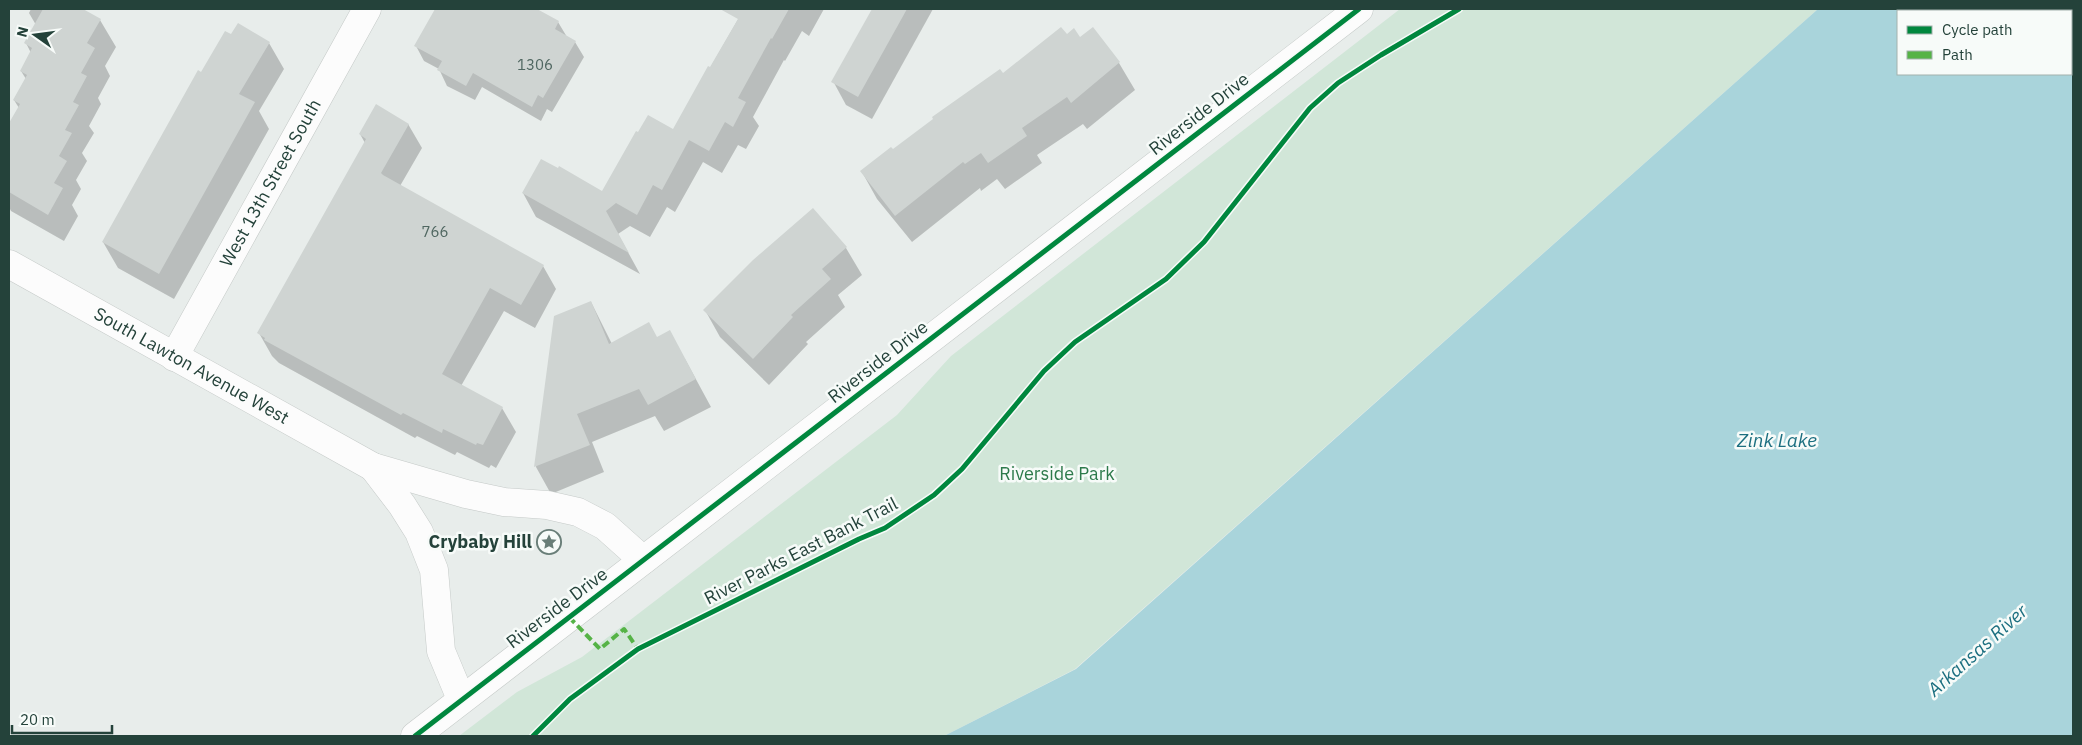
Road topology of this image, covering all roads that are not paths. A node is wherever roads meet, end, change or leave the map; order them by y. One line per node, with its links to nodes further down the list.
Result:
1 (367, 9): 4 (street, West 13th Street South)
2 (1359, 9): 6 (street, Riverside Drive)
3 (9, 264): 4 (street, South Lawton Avenue West)
4 (174, 357): 5 (street, South Lawton Avenue West)
5 (373, 467): 6 (street, South Lawton Avenue West); 7 (street, South Lawton Avenue West)
6 (643, 560): 7 (street, Riverside Drive)
7 (462, 699): 8 (street, Riverside Drive)
8 (414, 736)

